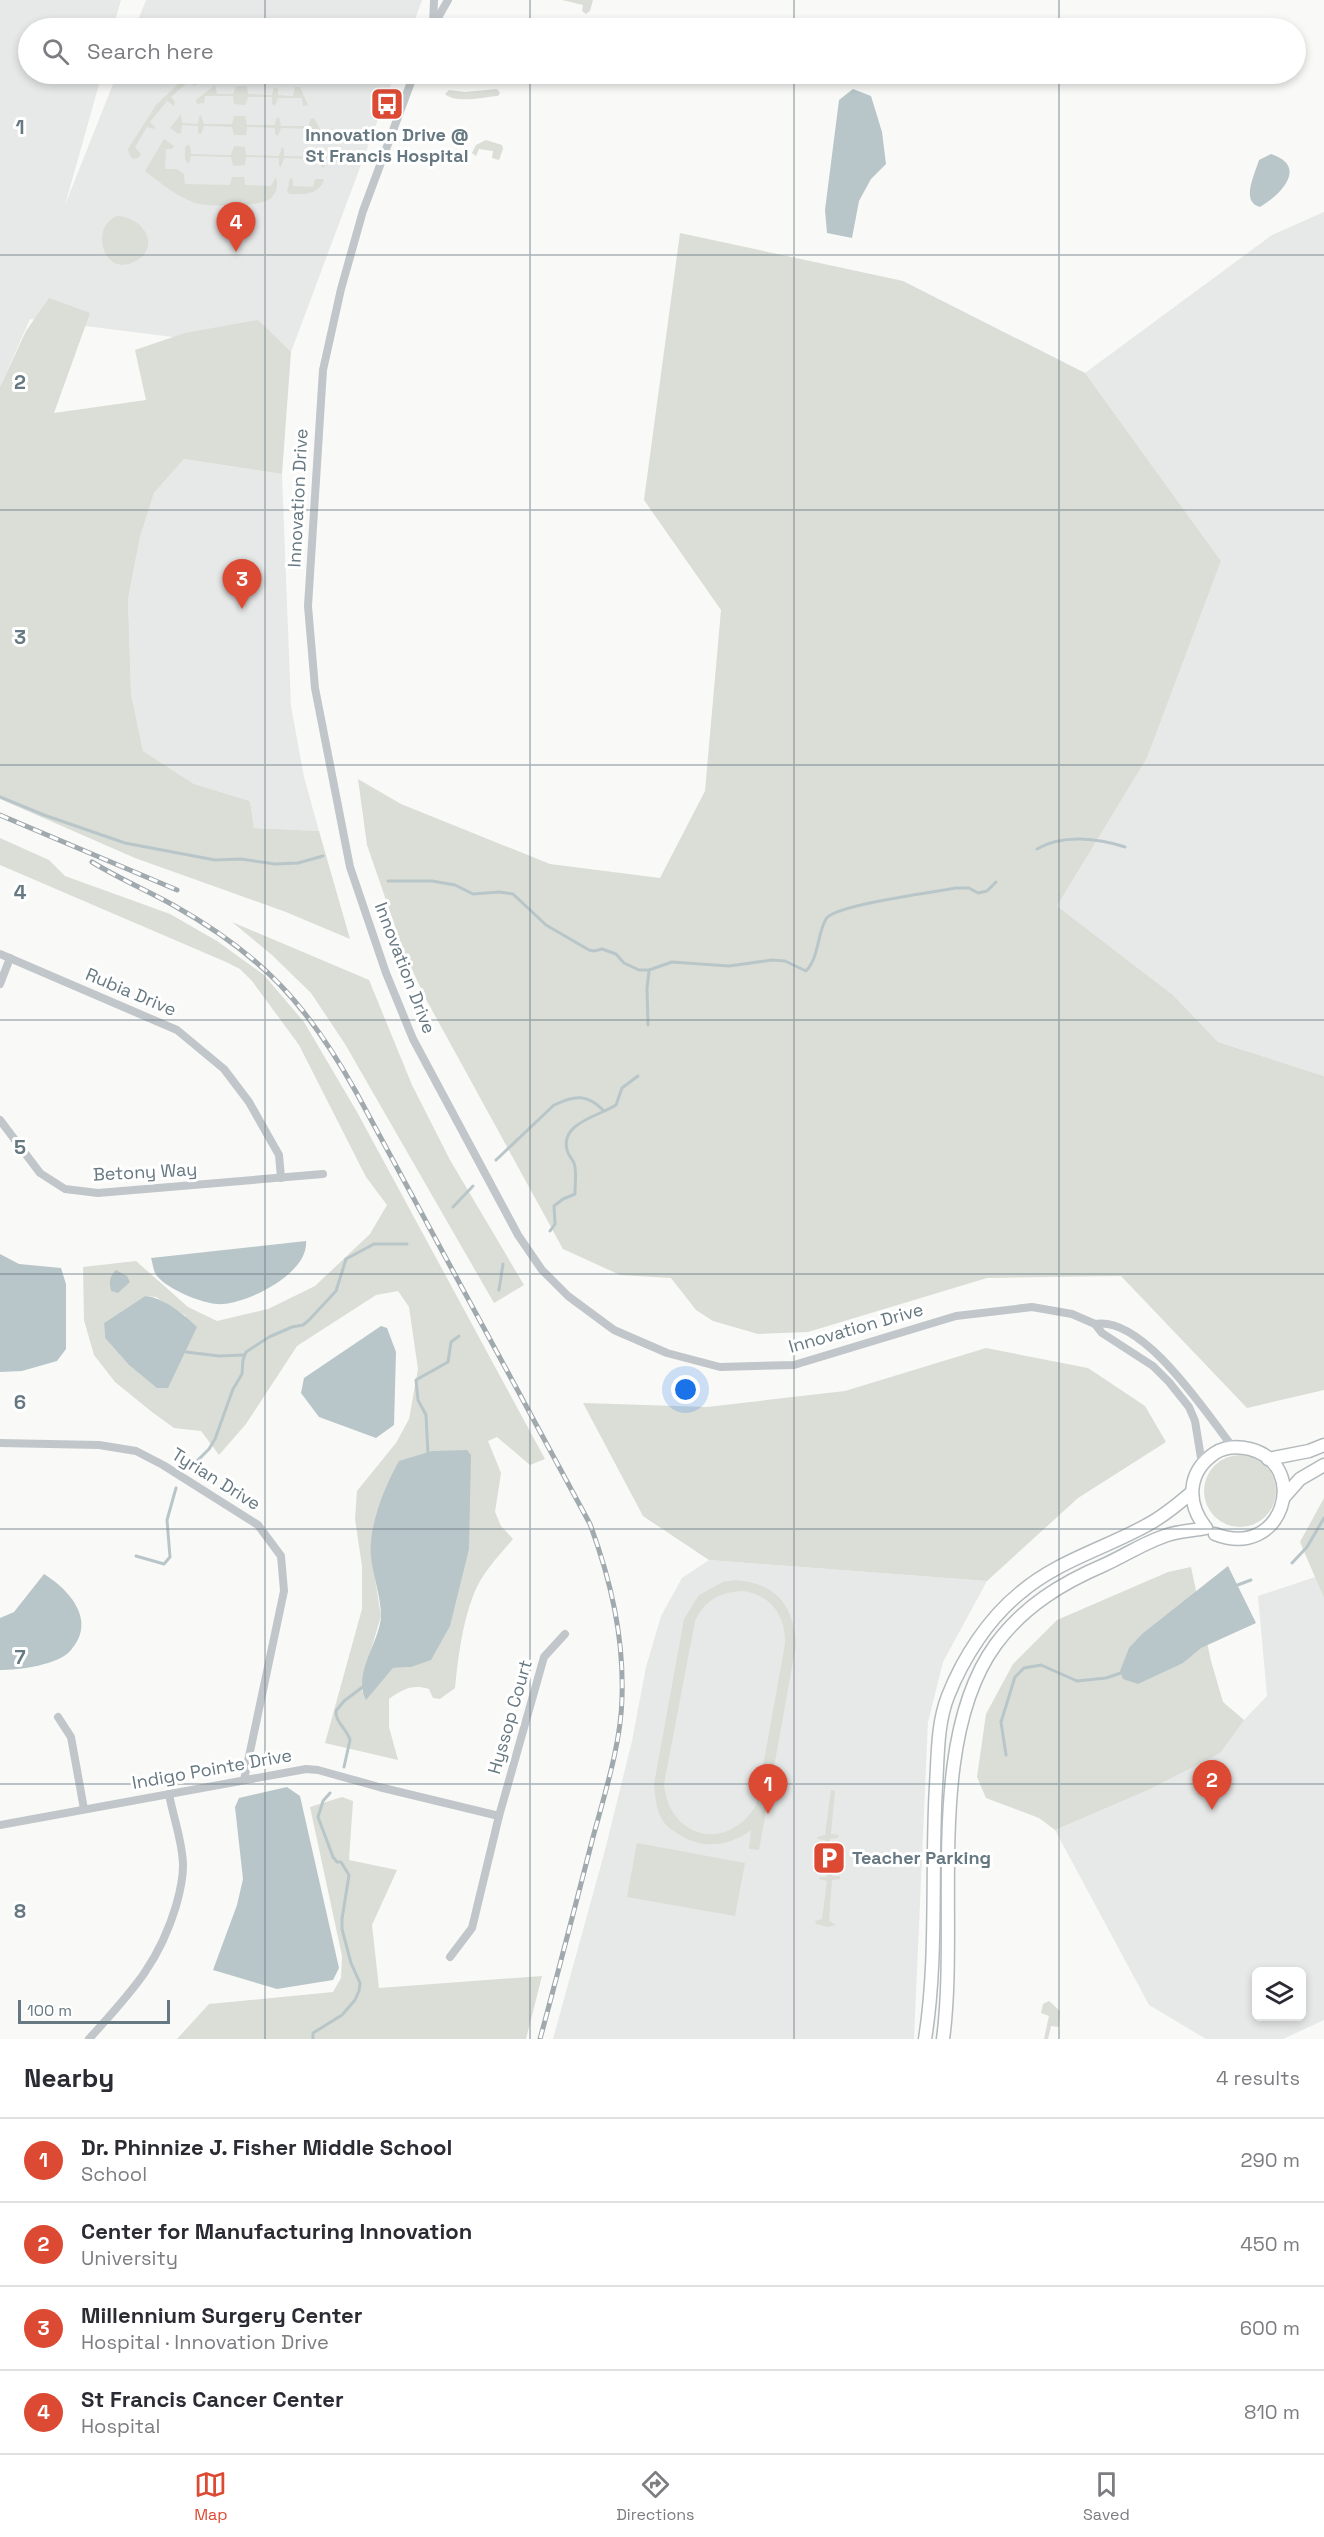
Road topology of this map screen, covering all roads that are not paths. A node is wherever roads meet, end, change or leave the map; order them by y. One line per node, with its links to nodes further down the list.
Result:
1 (434, 0): 3 (street)
2 (448, 0): 4 (street)
3 (433, 18)
4 (438, 18)
5 (410, 84): 12 (street, Innovation Drive)
6 (0, 954): 7 (street, Rubia Drive)
7 (10, 958): 8 (street); 11 (street, Rubia Drive)
8 (0, 984)
9 (0, 1120): 11 (street, Betony Way)
10 (323, 1174): 11 (street, Betony Way)
11 (281, 1178)
12 (1095, 1324): 15 (street, Innovation Drive); 17 (street, Innovation Drive)
13 (0, 1443): 24 (street, Tyrian Drive)
14 (1324, 1444): 16 (street)
15 (1232, 1446): 16 (street); 17 (street)
16 (1268, 1459): 20 (street)
17 (1202, 1464): 19 (street)
18 (1324, 1464): 20 (street)
19 (1191, 1493): 21 (street); 31 (street)
20 (1284, 1497): 21 (street)
21 (1211, 1531): 32 (street)
22 (565, 1634): 27 (street, Hyssop Court)
23 (58, 1717): 26 (street)
24 (244, 1780): 25 (street, Indigo Pointe Drive); 27 (street, Indigo Pointe Drive)
25 (169, 1794): 26 (street, Indigo Pointe Drive); 30 (street)
26 (84, 1809): 28 (street, Indigo Pointe Drive)
27 (499, 1816): 29 (street, Hyssop Court)
28 (0, 1825)
29 (450, 1957)
30 (89, 2039)
31 (925, 2039)
32 (943, 2039)

